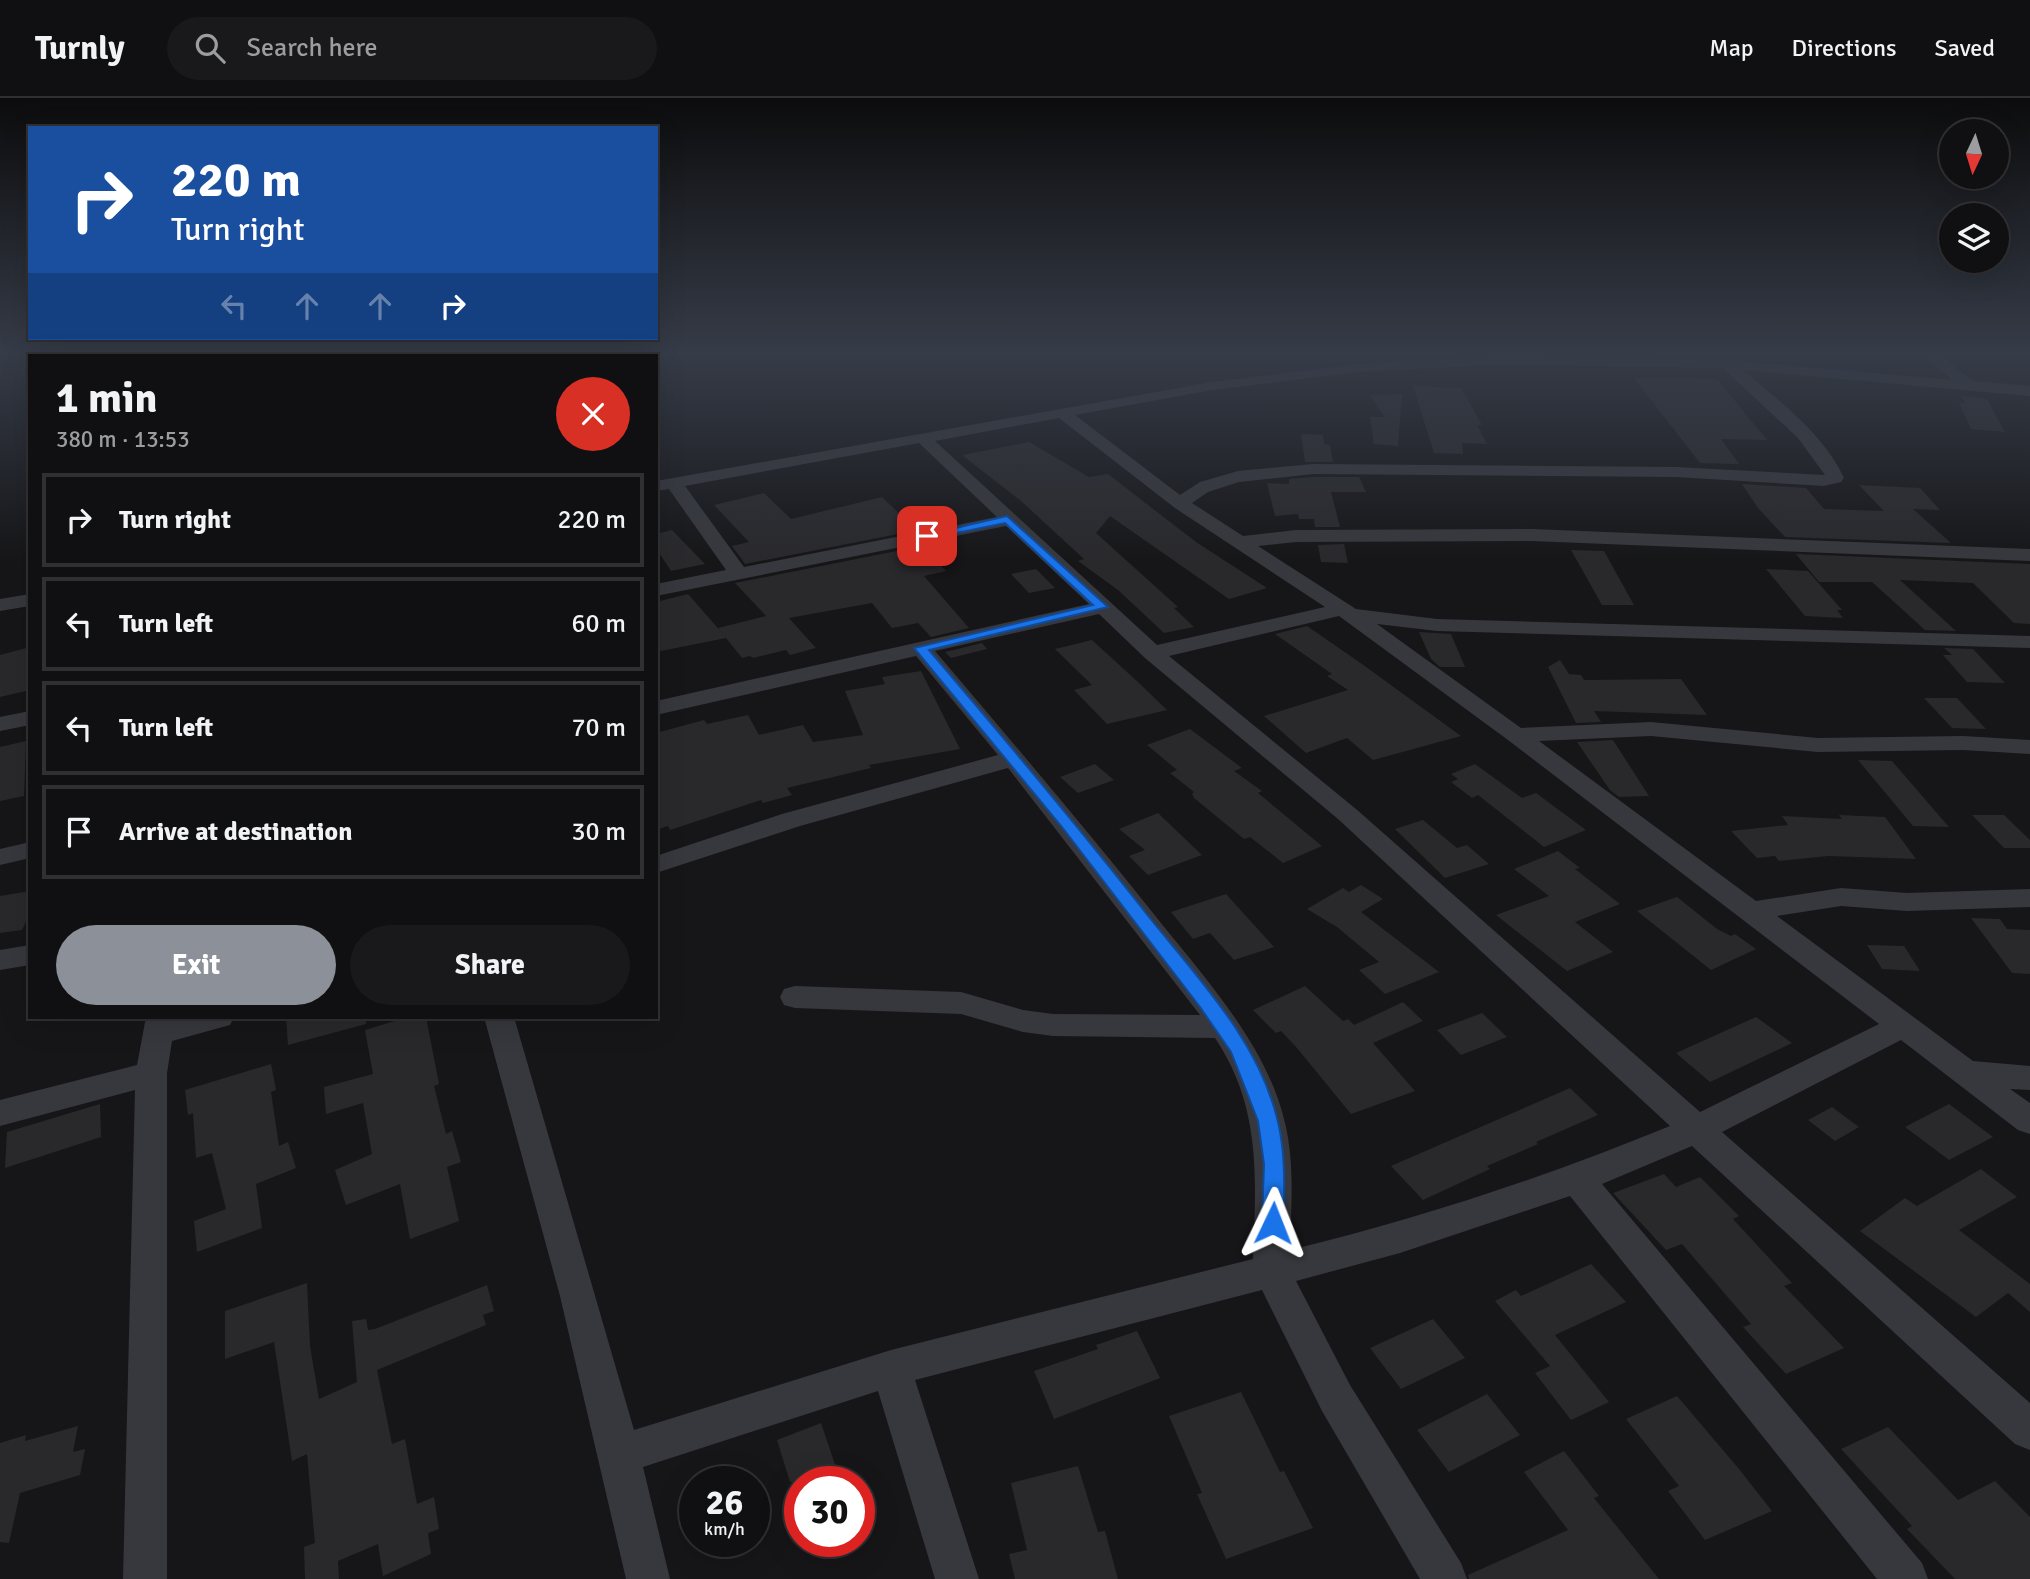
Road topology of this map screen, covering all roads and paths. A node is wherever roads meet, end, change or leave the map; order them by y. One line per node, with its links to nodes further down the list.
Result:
1 (1010, 423): 4 (street)
2 (1075, 423): 6 (street)
3 (1791, 423): 6 (street)
4 (923, 438): 5 (street); 7 (street)
5 (665, 484): 10 (street)
6 (1181, 504): 8 (street)
7 (1007, 520): 10 (street); 14 (street)
8 (1241, 542): 9 (street); 15 (street)
9 (2030, 555)
10 (739, 573): 11 (street)
11 (658, 590)
12 (28, 600): 13 (street)
13 (0, 605)
14 (1102, 607): 17 (street); 18 (street)
15 (1346, 612): 16 (street); 18 (street); 22 (street)
16 (2030, 642)
17 (921, 648): 19 (street); 24 (street)
18 (1153, 653): 43 (street)
19 (658, 708)
20 (28, 718): 21 (street)
21 (0, 724)
22 (1516, 735): 23 (street); 29 (street)
23 (2030, 747)
24 (1012, 759): 27 (street); 37 (street)
25 (28, 850): 26 (street)
26 (0, 857)
27 (658, 864)
28 (2030, 898): 29 (street)
29 (1751, 911): 36 (street)
30 (28, 955): 31 (street)
31 (0, 960)
32 (795, 997): 37 (street)
33 (204, 1019): 35 (street)
34 (500, 1019): 48 (street)
35 (161, 1025): 38 (street)
36 (1902, 1026): 39 (street); 43 (street)
37 (1224, 1027): 45 (street)
38 (151, 1073): 41 (street); 49 (street)
39 (1969, 1073): 40 (street); 42 (street)
40 (2030, 1078)
41 (0, 1113)
42 (2030, 1121)
43 (1698, 1129): 44 (street); 47 (street)
44 (1577, 1179): 45 (street); 53 (street)
45 (1271, 1270): 46 (street); 52 (street)
46 (891, 1368): 48 (street); 51 (street)
47 (2030, 1430)
48 (621, 1454): 50 (street)
49 (145, 1579)
50 (648, 1579)
51 (957, 1579)
52 (1445, 1579)
53 (1906, 1579)

